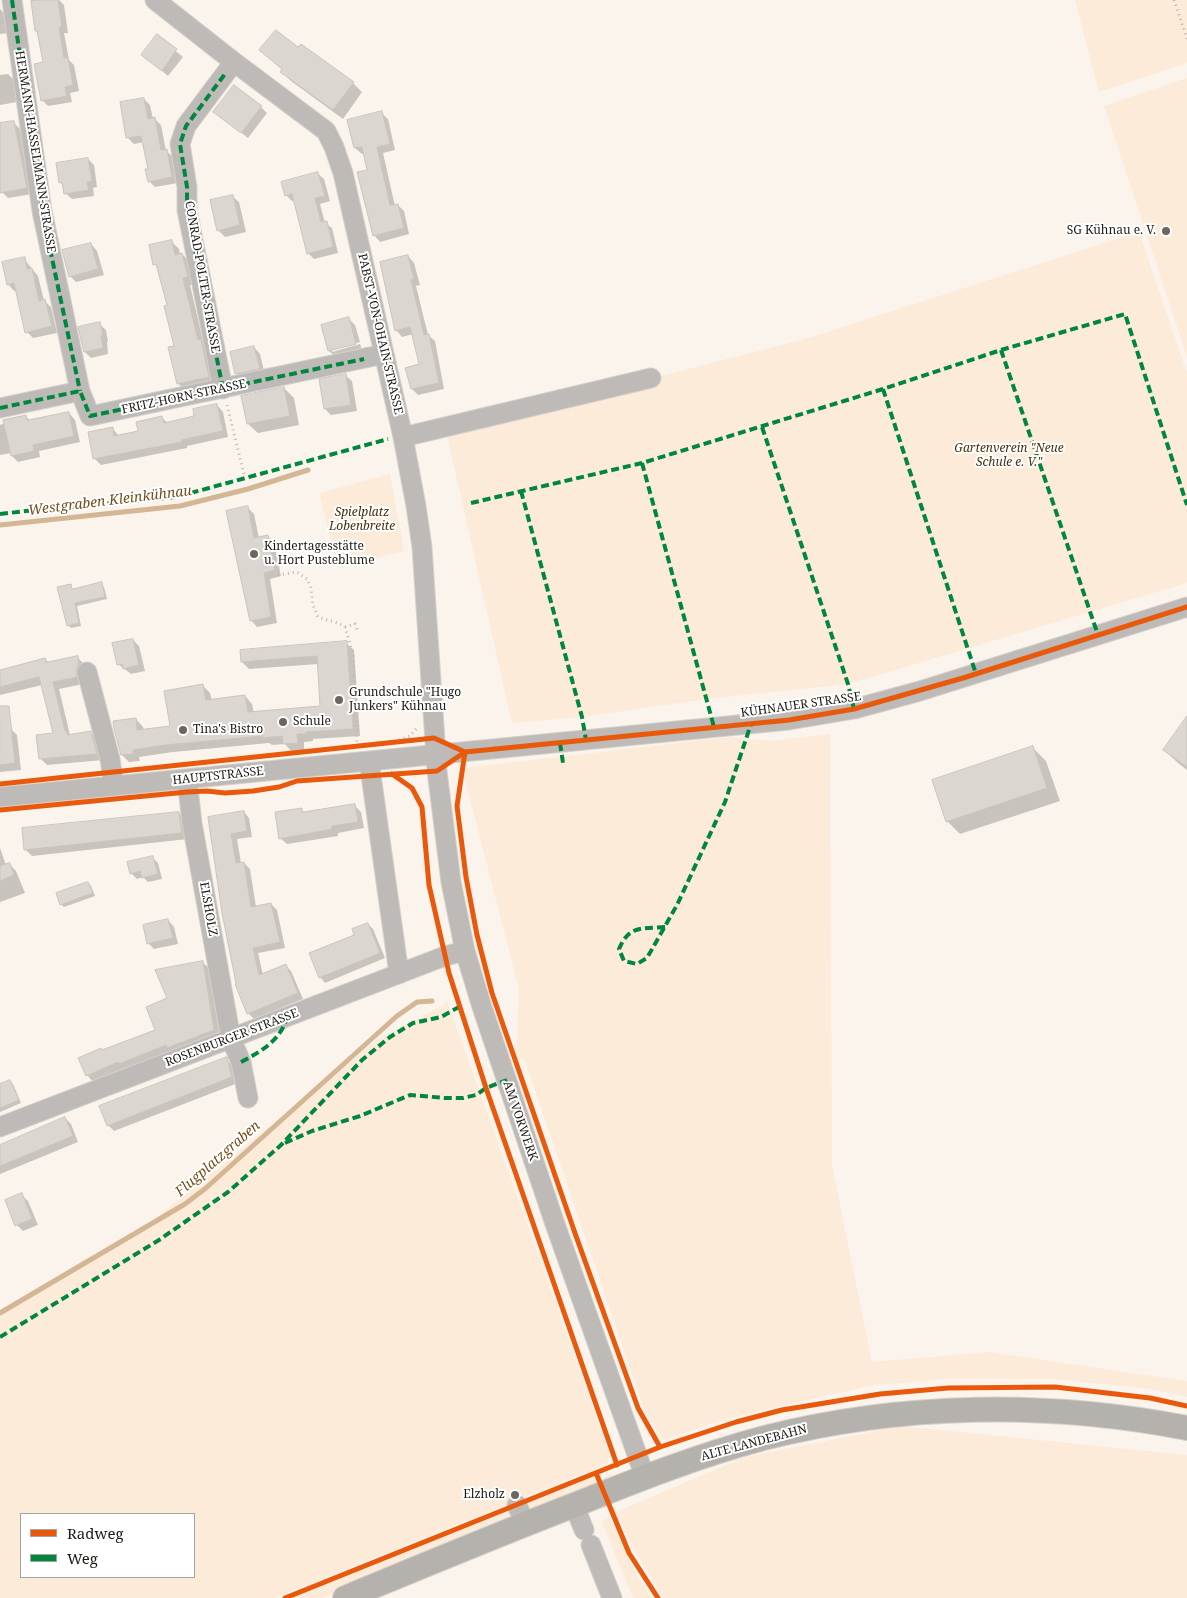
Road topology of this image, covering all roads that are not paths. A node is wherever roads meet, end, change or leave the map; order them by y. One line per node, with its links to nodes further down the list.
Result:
1 (12, 0): 7 (street, HERMANN-HASSELMANN-STRASSE)
2 (155, 0): 3 (street, PABST-VON-OHAIN-STRASSE)
3 (234, 62): 4 (street, PABST-VON-OHAIN-STRASSE); 6 (street, CONRAD-POLTER-STRASSE)
4 (384, 354): 6 (street, FRITZ-HORN-STRASSE); 9 (street, PABST-VON-OHAIN-STRASSE)
5 (651, 378): 9 (street)
6 (223, 390): 7 (street, FRITZ-HORN-STRASSE)
7 (80, 391): 8 (street)
8 (0, 408)
9 (403, 436): 12 (street, PABST-VON-OHAIN-STRASSE)
10 (1187, 607): 12 (street, KÜHNAUER STRASSE)
11 (87, 672): 15 (street)
12 (435, 755): 13 (street, HAUPTSTRASSE); 17 (street, AM VORWERK)
13 (369, 761): 14 (street, HAUPTSTRASSE); 18 (street)
14 (186, 779): 15 (street, HAUPTSTRASSE); 19 (street, ELSHOLZ)
15 (114, 786): 16 (street, HAUPTSTRASSE)
16 (0, 797)
17 (466, 951): 18 (street, ROSENBURGER STRASSE); 23 (street, AM VORWERK)
18 (399, 974): 19 (street, ROSENBURGER STRASSE)
19 (231, 1040): 20 (street, ELSHOLZ); 21 (street, ROSENBURGER STRASSE)
20 (248, 1098)
21 (0, 1127)
22 (1187, 1428): 23 (main road, ALTE LANDEBAHN)
23 (645, 1477): 24 (main road, ALTE LANDEBAHN)
24 (574, 1505): 25 (main road, ALTE LANDEBAHN); 26 (street)
25 (345, 1598)
26 (612, 1598)

